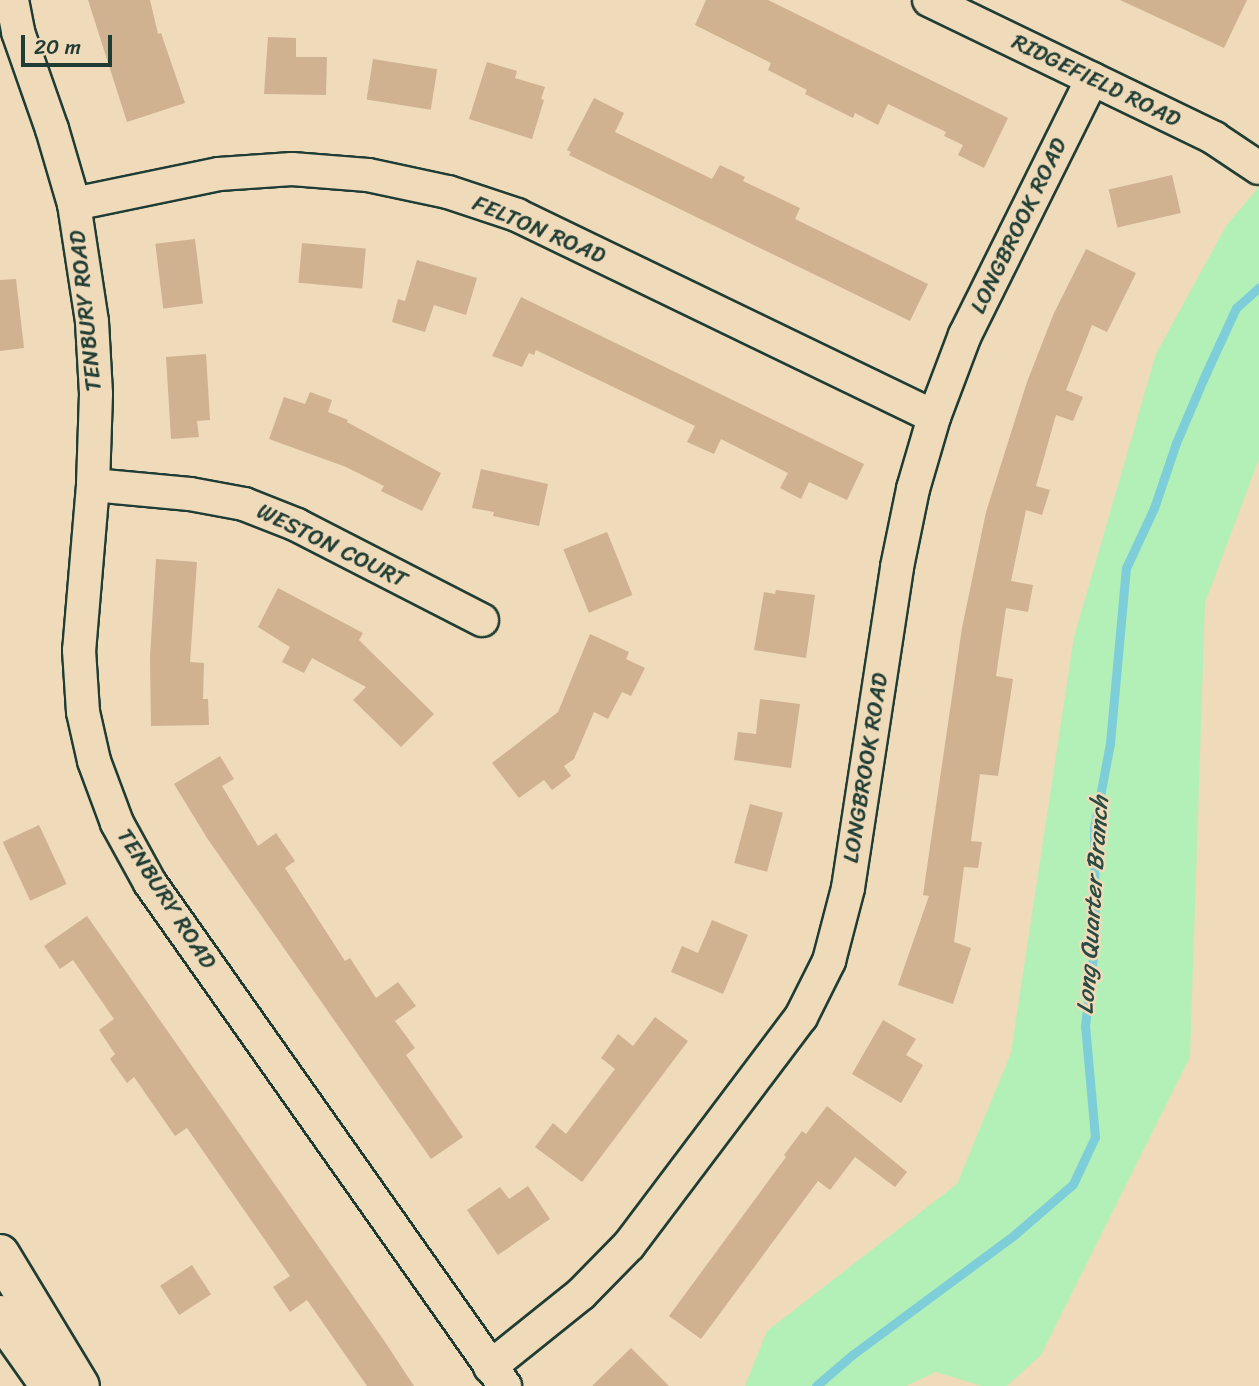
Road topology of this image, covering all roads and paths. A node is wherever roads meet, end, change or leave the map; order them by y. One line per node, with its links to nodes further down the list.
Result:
1 (12, 0): 5 (street, TENBURY ROAD)
2 (929, 0): 3 (street, RIDGEFIELD ROAD)
3 (1091, 79): 4 (street, RIDGEFIELD ROAD); 6 (street, LONGBROOK ROAD)
4 (1259, 167)
5 (74, 204): 6 (street, FELTON ROAD); 7 (street, TENBURY ROAD)
6 (934, 417): 11 (street, LONGBROOK ROAD)
7 (93, 485): 8 (street, WESTON COURT); 11 (street, TENBURY ROAD)
8 (482, 620)
9 (0, 1254): 13 (highway)
10 (0, 1315): 12 (highway)
11 (498, 1376)
12 (50, 1386)
13 (80, 1386)

